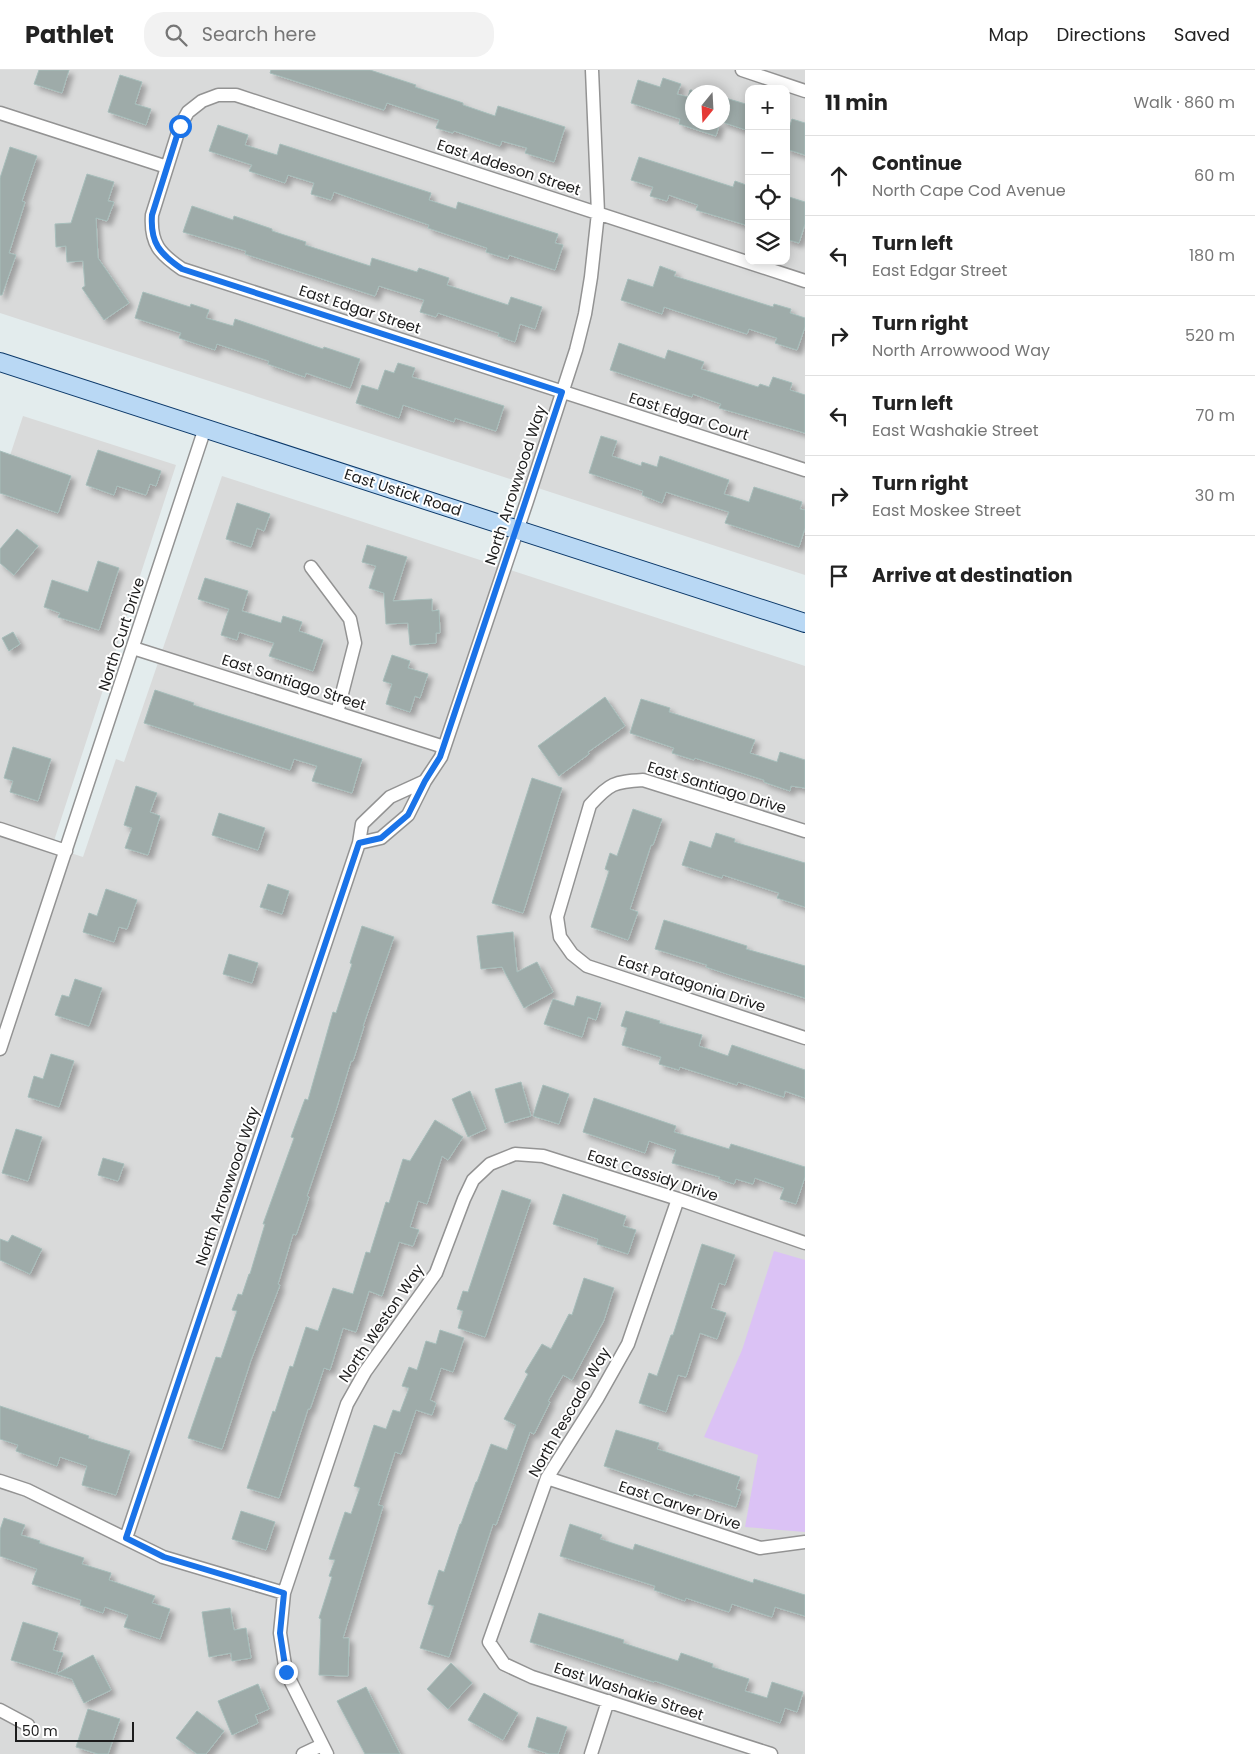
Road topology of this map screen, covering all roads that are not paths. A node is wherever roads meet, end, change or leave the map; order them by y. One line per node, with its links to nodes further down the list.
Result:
1 (592, 70): 6 (street, North Arrowwood Way)
2 (742, 70): 3 (street)
3 (805, 91)
4 (0, 113): 5 (street)
5 (167, 167): 6 (street, East Addeson Street); 9 (street, East Edgar Street)
6 (598, 213): 7 (street, East Addeson Street); 9 (street, North Arrowwood Way)
7 (805, 281)
8 (0, 362): 10 (main road, East Ustick Road)
9 (562, 392): 11 (street, East Edgar Court); 12 (street, North Arrowwood Way)
10 (205, 428): 12 (main road, East Ustick Road); 15 (street, North Curt Drive)
11 (805, 470)
12 (518, 529): 14 (main road, East Ustick Road); 17 (street, North Arrowwood Way)
13 (311, 567): 16 (street)
14 (805, 623)
15 (134, 648): 16 (street, East Santiago Street); 22 (street, North Curt Drive)
16 (337, 713): 17 (street, East Santiago Street)
17 (444, 747): 18 (street, North Arrowwood Way)
18 (425, 781): 21 (street, North Arrowwood Way); 21 (street, North Arrowwood Way)
19 (0, 829): 22 (street)
20 (805, 831): 23 (street, East Santiago Drive)
21 (359, 843): 31 (street, North Arrowwood Way)
22 (66, 851): 25 (street, North Curt Drive)
23 (572, 954): 24 (street, East Patagonia Drive)
24 (805, 1038)
25 (0, 1049)
26 (490, 1164): 27 (street, East Cassidy Drive); 33 (street, North Weston Way)
27 (678, 1199): 28 (street, East Cassidy Drive); 29 (street, North Pescado Way)
28 (805, 1243)
29 (547, 1478): 32 (street, East Carver Drive); 34 (street, North Pescado Way)
30 (0, 1481): 31 (street)
31 (126, 1538): 33 (street)
32 (805, 1542)
33 (284, 1593): 38 (street, North Weston Way)
34 (489, 1642): 35 (street, East Washakie Street)
35 (608, 1701): 40 (street); 41 (street, East Washakie Street)
36 (0, 1710): 37 (street)
37 (28, 1724)
38 (325, 1749): 39 (street)
39 (303, 1754)
40 (591, 1754)
41 (771, 1754)

